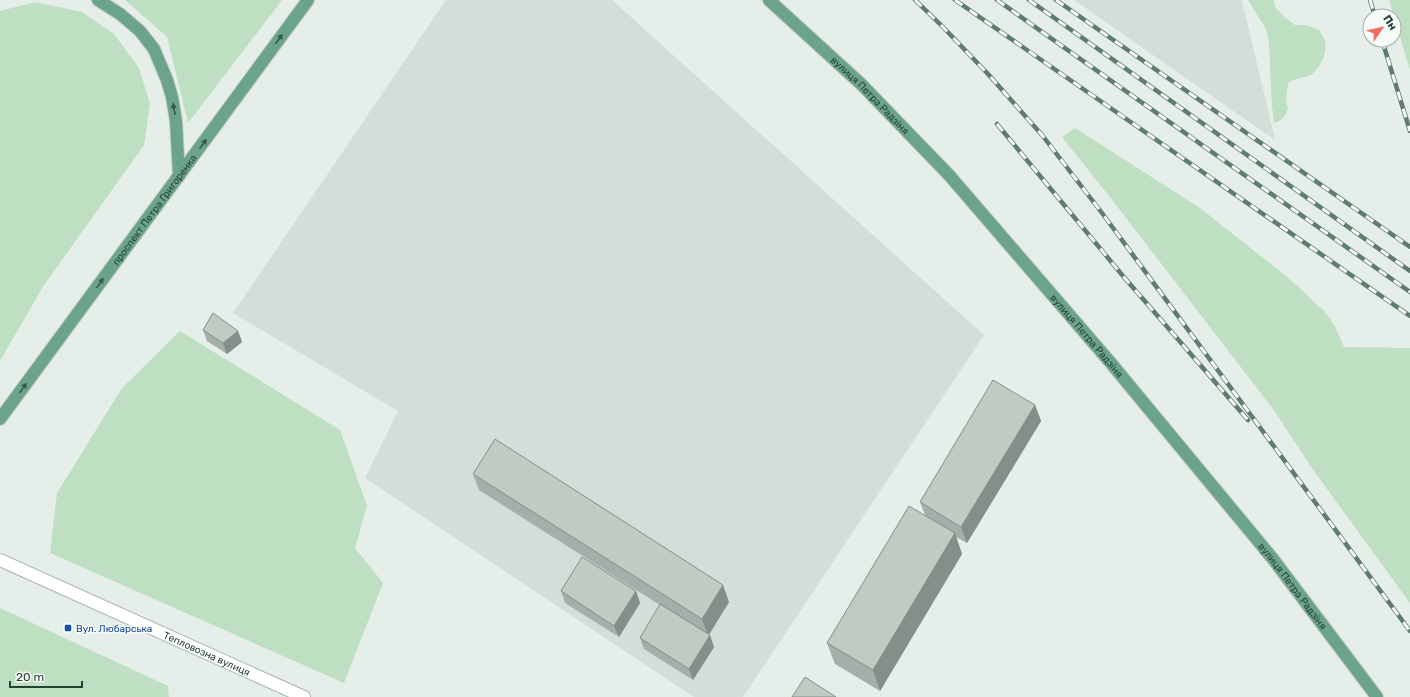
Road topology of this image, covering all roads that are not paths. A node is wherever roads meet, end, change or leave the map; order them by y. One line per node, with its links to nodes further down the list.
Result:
1 (98, 0): 4 (main road, one-way to 1)
2 (308, 0): 4 (main road, проспект Петра Григоренка, one-way to 2)
3 (769, 0): 8 (main road, вулиця Петра Радзіня)
4 (180, 176): 5 (main road, проспект Петра Григоренка, one-way to 4)
5 (0, 419)
6 (0, 560): 7 (street, Тепловозна вулиця)
7 (304, 697)
8 (1377, 697)

